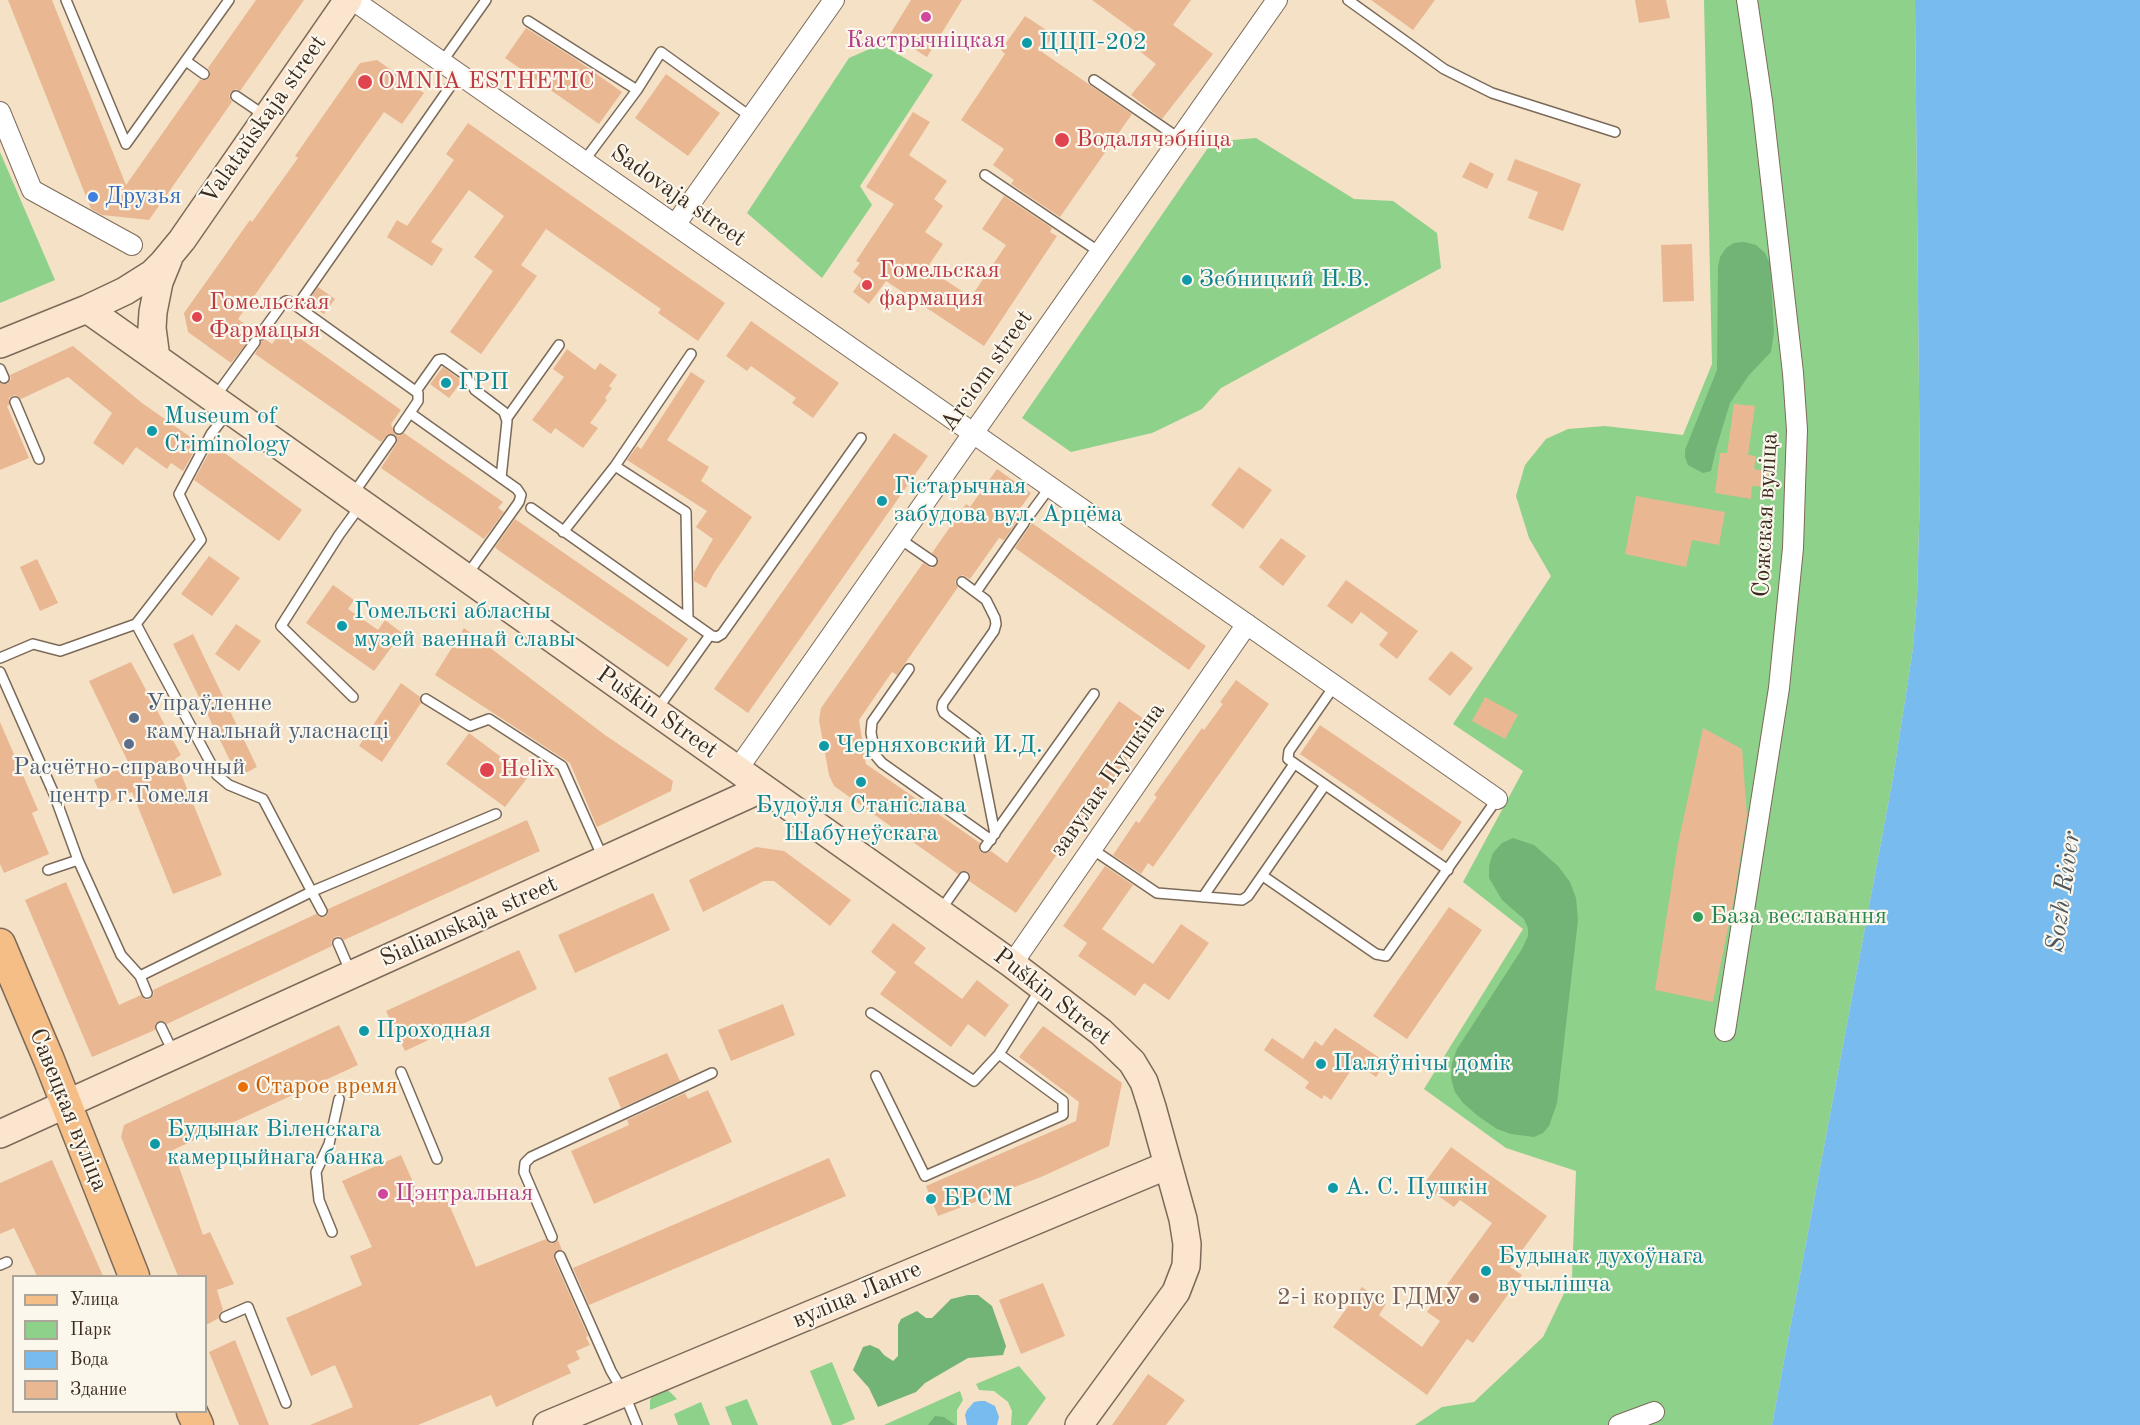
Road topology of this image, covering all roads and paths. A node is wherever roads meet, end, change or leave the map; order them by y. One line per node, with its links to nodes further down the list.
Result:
1 (66, 0): 11 (lane)
2 (230, 0): 11 (lane)
3 (348, 0): 19 (street, Valataŭskaja street)
4 (353, 0): 12 (street, Sadovaja street)
5 (486, 0): 12 (lane)
6 (834, 0): 20 (street)
7 (1277, 0): 22 (street, Arciom street)
8 (1348, 0): 21 (lane)
9 (1747, 0): 95 (street, Сожская вуліца)
10 (528, 21): 16 (lane)
11 (186, 61): 13 (lane)
12 (442, 62): 14 (street, Sadovaja street)
13 (204, 74)
14 (459, 74): 23 (street, Sadovaja street); 29 (lane)
15 (1094, 80): 22 (lane)
16 (638, 90): 20 (lane); 23 (lane)
17 (236, 96): 19 (lane)
18 (0, 112): 26 (street)
19 (266, 117): 28 (street, Valataŭskaja street)
20 (752, 117): 25 (street)
21 (1615, 132)
22 (1180, 139): 27 (street, Arciom street)
23 (584, 161): 25 (street, Sadovaja street)
24 (985, 175): 27 (lane)
25 (675, 225): 41 (street, Sadovaja street)
26 (132, 245)
27 (1101, 253): 41 (street, Arciom street)
28 (170, 255): 30 (street); 34 (street)
29 (297, 306): 35 (lane); 37 (lane)
30 (87, 309): 31 (street); 34 (street, Puškin Street)
31 (0, 344)
32 (559, 345): 39 (lane)
33 (691, 354): 45 (lane)
34 (156, 358): 37 (street, Puškin Street)
35 (416, 391): 38 (lane); 39 (lane)
36 (15, 402): 44 (lane)
37 (222, 405): 48 (street, Puškin Street); 57 (lane)
38 (410, 413): 40 (lane); 46 (lane)
39 (507, 418): 46 (lane)
40 (399, 429)
41 (974, 434): 47 (street); 51 (street, Arciom street)
42 (861, 438): 59 (lane)
43 (391, 440): 48 (lane)
44 (39, 459)
45 (615, 466): 50 (lane); 56 (lane)
46 (501, 478): 53 (lane)
47 (1050, 487): 55 (lane); 58 (street)
48 (356, 500): 53 (street, Puškin Street); 65 (lane)
49 (531, 508): 50 (lane)
50 (563, 532): 56 (lane)
51 (900, 539): 52 (lane); 69 (street, Arciom street)
52 (932, 561)
53 (465, 577): 67 (street, Puškin Street)
54 (962, 582): 55 (lane)
55 (976, 592): 74 (lane)
56 (688, 618): 59 (lane)
57 (136, 624): 60 (lane); 82 (lane)
58 (1247, 624): 63 (street); 75 (street, завулак Пушкіна)
59 (710, 634): 67 (lane)
60 (0, 658)
61 (909, 669): 74 (lane)
62 (0, 672): 76 (lane)
63 (1335, 685): 68 (lane); 72 (street)
64 (1094, 694): 74 (lane)
65 (353, 697)
66 (426, 699): 77 (lane)
67 (655, 712): 69 (street, Puškin Street)
68 (1294, 764): 70 (lane); 83 (lane)
69 (737, 770): 71 (street, Puškin Street)
70 (1325, 785): 79 (lane); 80 (lane)
71 (763, 788): 77 (street, Sialianskaja street); 85 (street, Puškin Street)
72 (1497, 799): 79 (lane)
73 (496, 814): 82 (lane)
74 (990, 840)
75 (1092, 849): 83 (lane); 88 (street, завулак Пушкіна)
76 (78, 860): 78 (lane); 90 (lane)
77 (604, 861): 89 (street, Sialianskaja street)
78 (48, 870)
79 (1448, 870): 80 (lane)
80 (1263, 876): 83 (lane)
81 (964, 877): 85 (lane)
82 (313, 891): 84 (lane); 90 (lane)
83 (1203, 897)
84 (322, 911)
85 (939, 913): 88 (street, Puškin Street)
86 (338, 943): 89 (lane)
87 (0, 944): 102 (main road, Савецкая вуліца)
88 (1012, 964): 91 (street, Puškin Street)
89 (352, 975): 97 (street, Sialianskaja street)
90 (140, 976): 92 (lane)
91 (1042, 986): 96 (lane); 105 (street, Puškin Street)
92 (147, 993)
93 (871, 1013): 96 (lane)
94 (161, 1027): 97 (lane)
95 (1725, 1031)
96 (999, 1054): 100 (lane)
97 (175, 1056): 102 (street, Sialianskaja street)
98 (401, 1072): 104 (lane)
99 (712, 1073): 107 (lane)
100 (876, 1076)
101 (339, 1099): 106 (lane)
102 (66, 1105): 103 (street, Sialianskaja street); 109 (main road, Савецкая вуліца)
103 (0, 1134)
104 (436, 1159)
105 (1168, 1165): 111 (street, вуліца Ланге); 116 (street, Puškin Street)
106 (332, 1232)
107 (552, 1237)
108 (560, 1256): 111 (lane)
109 (134, 1275)
110 (225, 1317): 112 (lane)
111 (624, 1394): 114 (street, вуліца Ланге); 115 (lane)
112 (286, 1403)
113 (1654, 1412): 117 (street)
114 (546, 1425)
115 (637, 1425)
116 (1079, 1425)
117 (1619, 1425)

